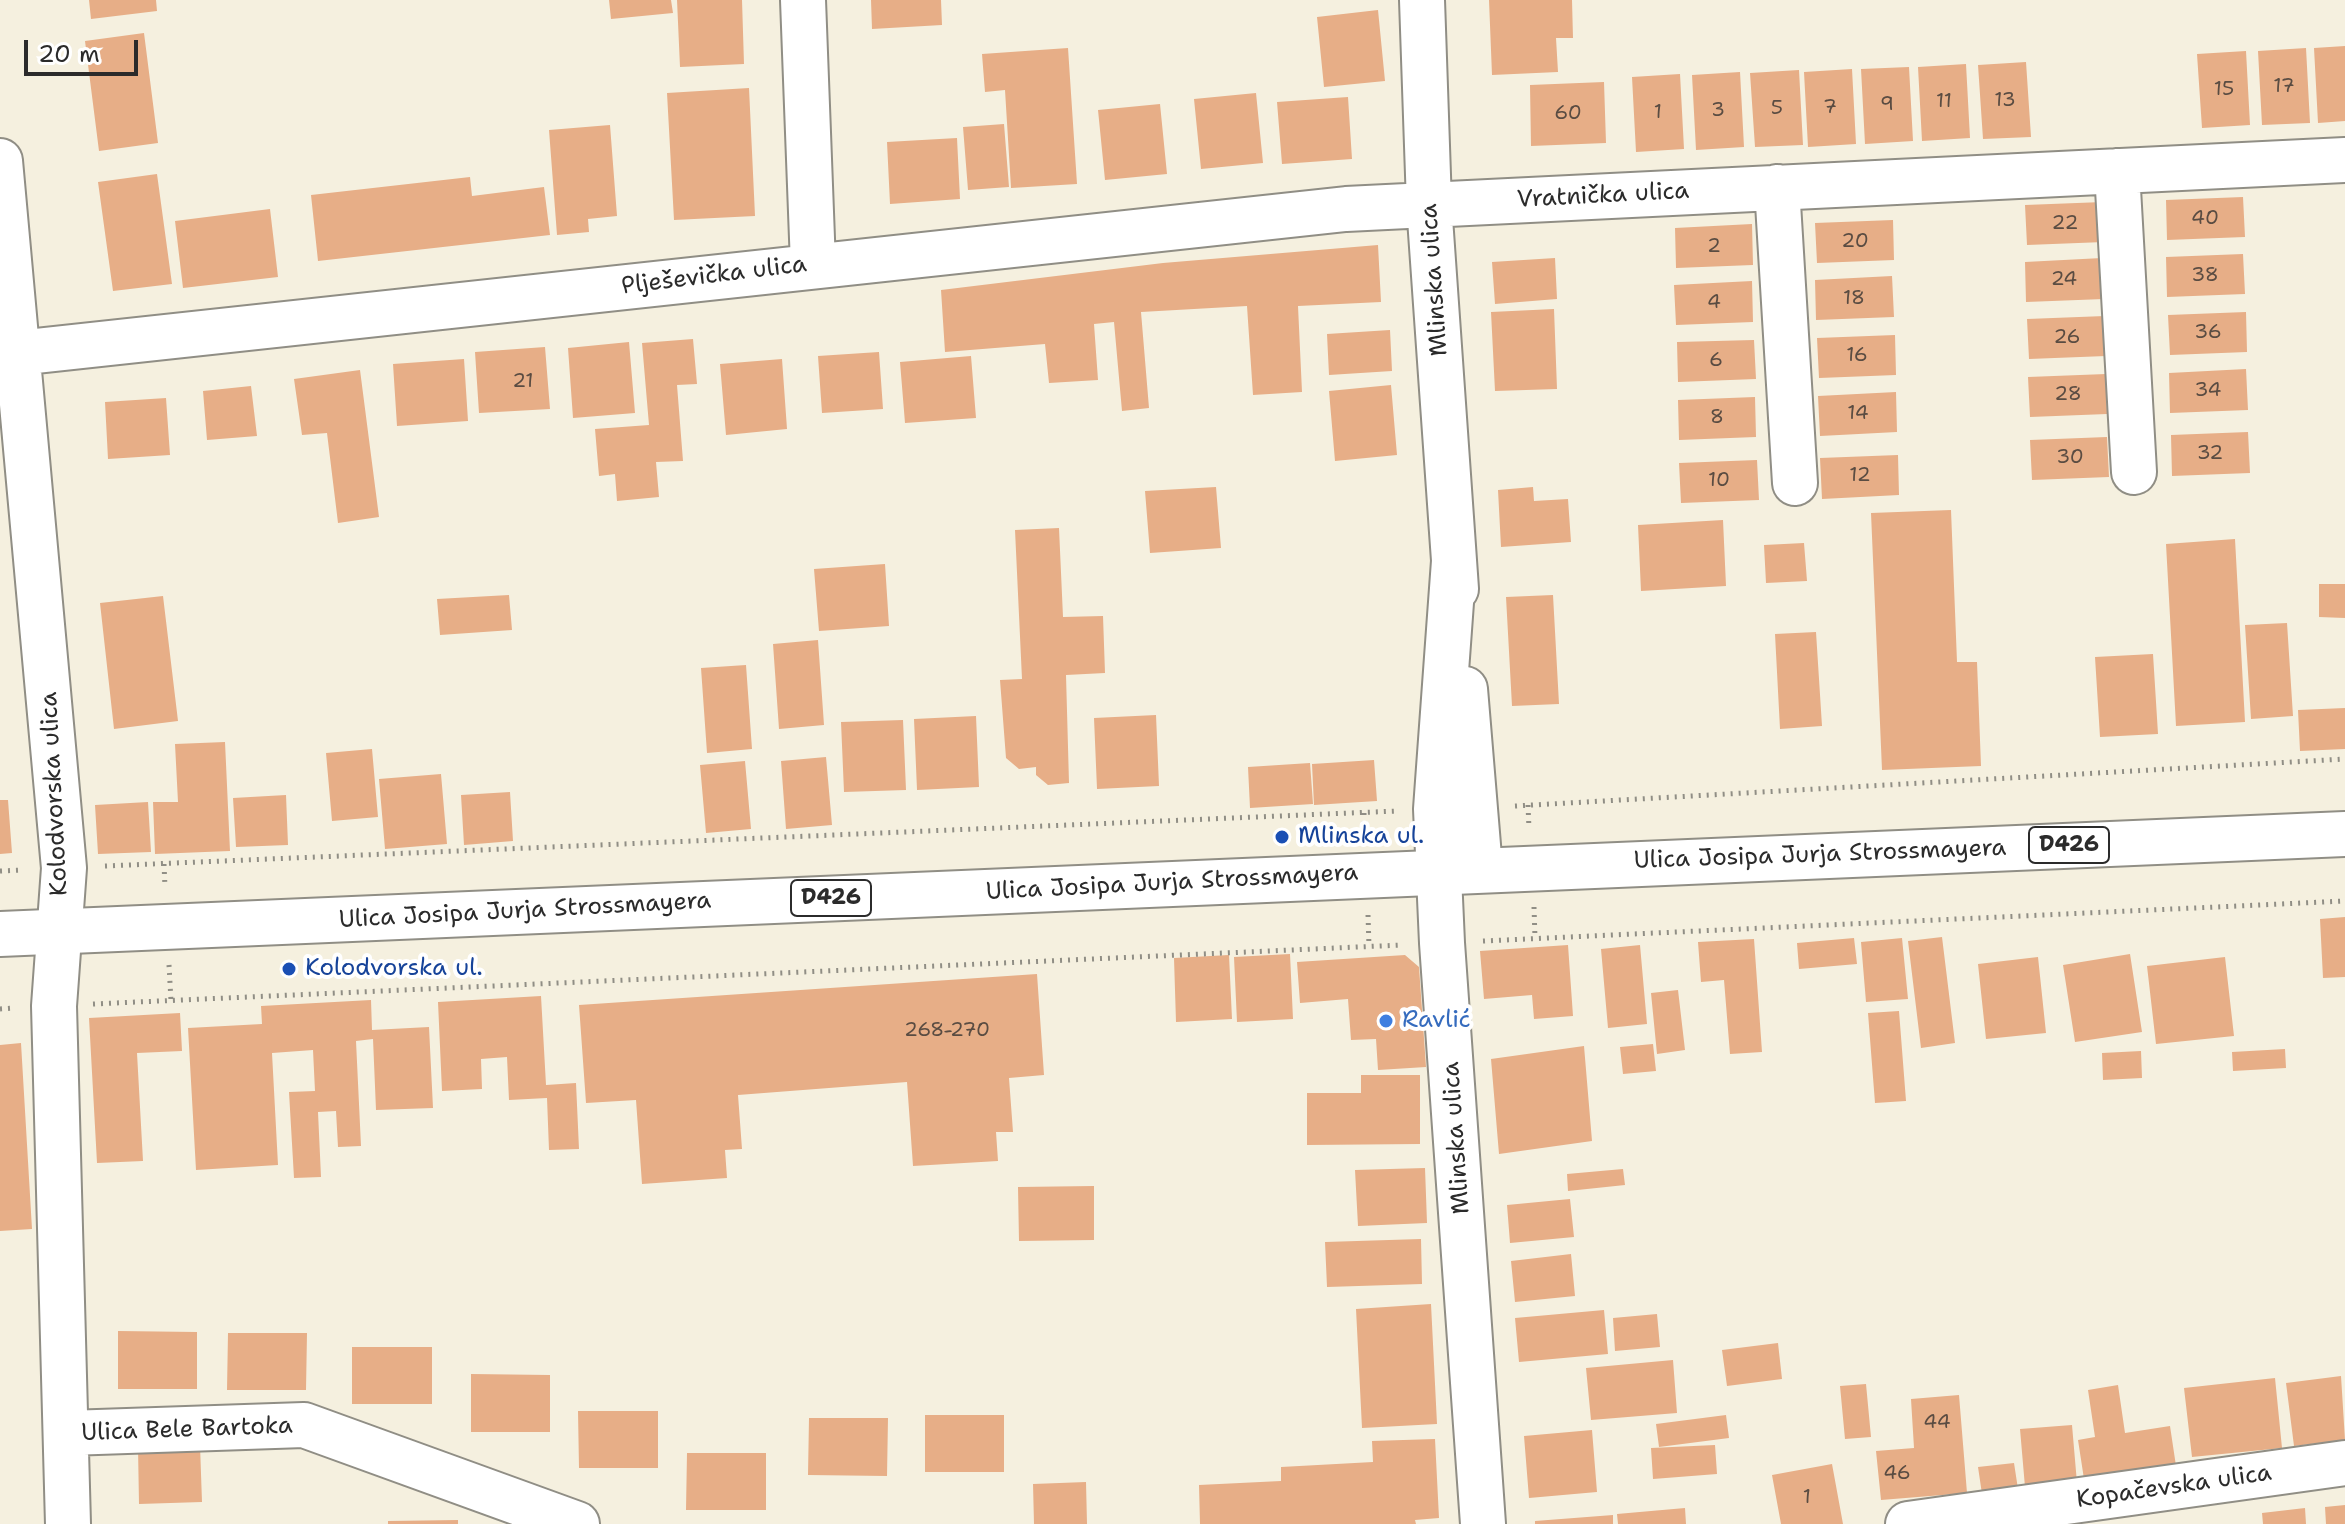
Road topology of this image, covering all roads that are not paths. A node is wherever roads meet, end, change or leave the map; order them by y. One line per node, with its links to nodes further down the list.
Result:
1 (803, 0): 8 (street)
2 (1422, 0): 7 (street, Mlinska ulica)
3 (2345, 160): 5 (street, Vratnička ulica)
4 (0, 161): 9 (street, Kolodvorska ulica)
5 (2117, 171): 6 (street, Vratnička ulica); 10 (street)
6 (1777, 187): 7 (street, Vratnička ulica); 11 (street)
7 (1429, 204): 8 (street, Plješevička ulica); 13 (street, Mlinska ulica)
8 (813, 265): 9 (street, Plješevička ulica)
9 (10, 354): 14 (street, Kolodvorska ulica)
10 (2134, 472)
11 (1795, 483)
12 (2345, 834): 13 (street, Ulica Josipa Jurja Strossmayera / D426)
13 (1459, 870): 14 (street, Ulica Josipa Jurja Strossmayera / D426); 20 (street, Mlinska ulica)
14 (61, 932): 15 (street, Ulica Josipa Jurja Strossmayera / D426); 16 (street, Kolodvorska ulica)
15 (0, 934)
16 (68, 1433): 18 (street, Kolodvorska ulica); 19 (street, Ulica Bele Bartoka)
17 (2345, 1463): 21 (street, Kopačevska ulica)
18 (68, 1524)
19 (577, 1524)
20 (1483, 1524)
21 (1908, 1524)

